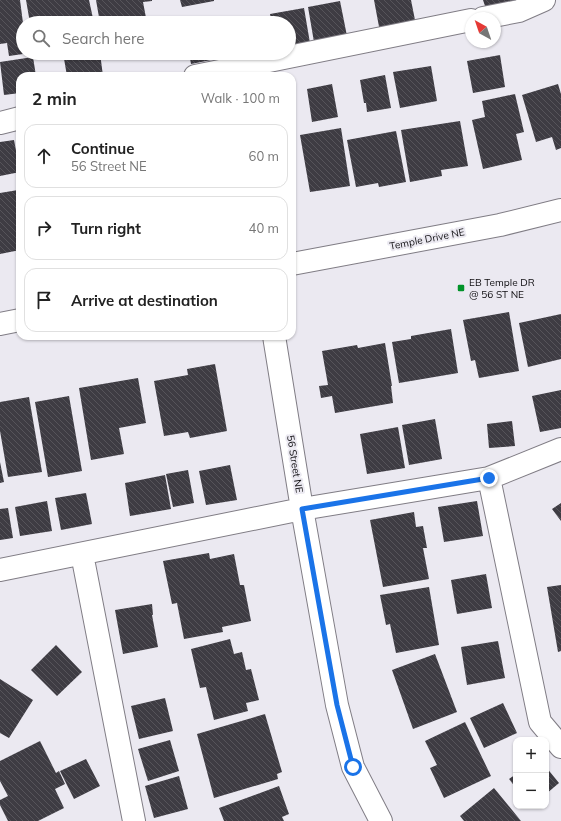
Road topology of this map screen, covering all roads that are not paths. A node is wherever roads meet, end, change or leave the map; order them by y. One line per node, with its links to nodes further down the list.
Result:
1 (544, 0): 2 (street)
2 (501, 14)
3 (465, 21): 4 (street)
4 (296, 56)
5 (274, 60): 6 (street)
6 (215, 72)
7 (16, 119): 8 (street)
8 (0, 123)
9 (561, 210): 10 (street, Temple Drive NE)
10 (296, 263)
11 (16, 321): 12 (street)
12 (0, 324)
13 (275, 340): 16 (street, 56 Street NE)
14 (561, 449): 15 (street)
15 (489, 478): 16 (street); 19 (street)
16 (302, 509): 17 (street); 21 (street, 56 Street NE)
17 (82, 554): 18 (street); 20 (street)
18 (0, 570)
19 (561, 747)
20 (134, 821)
21 (381, 821)

